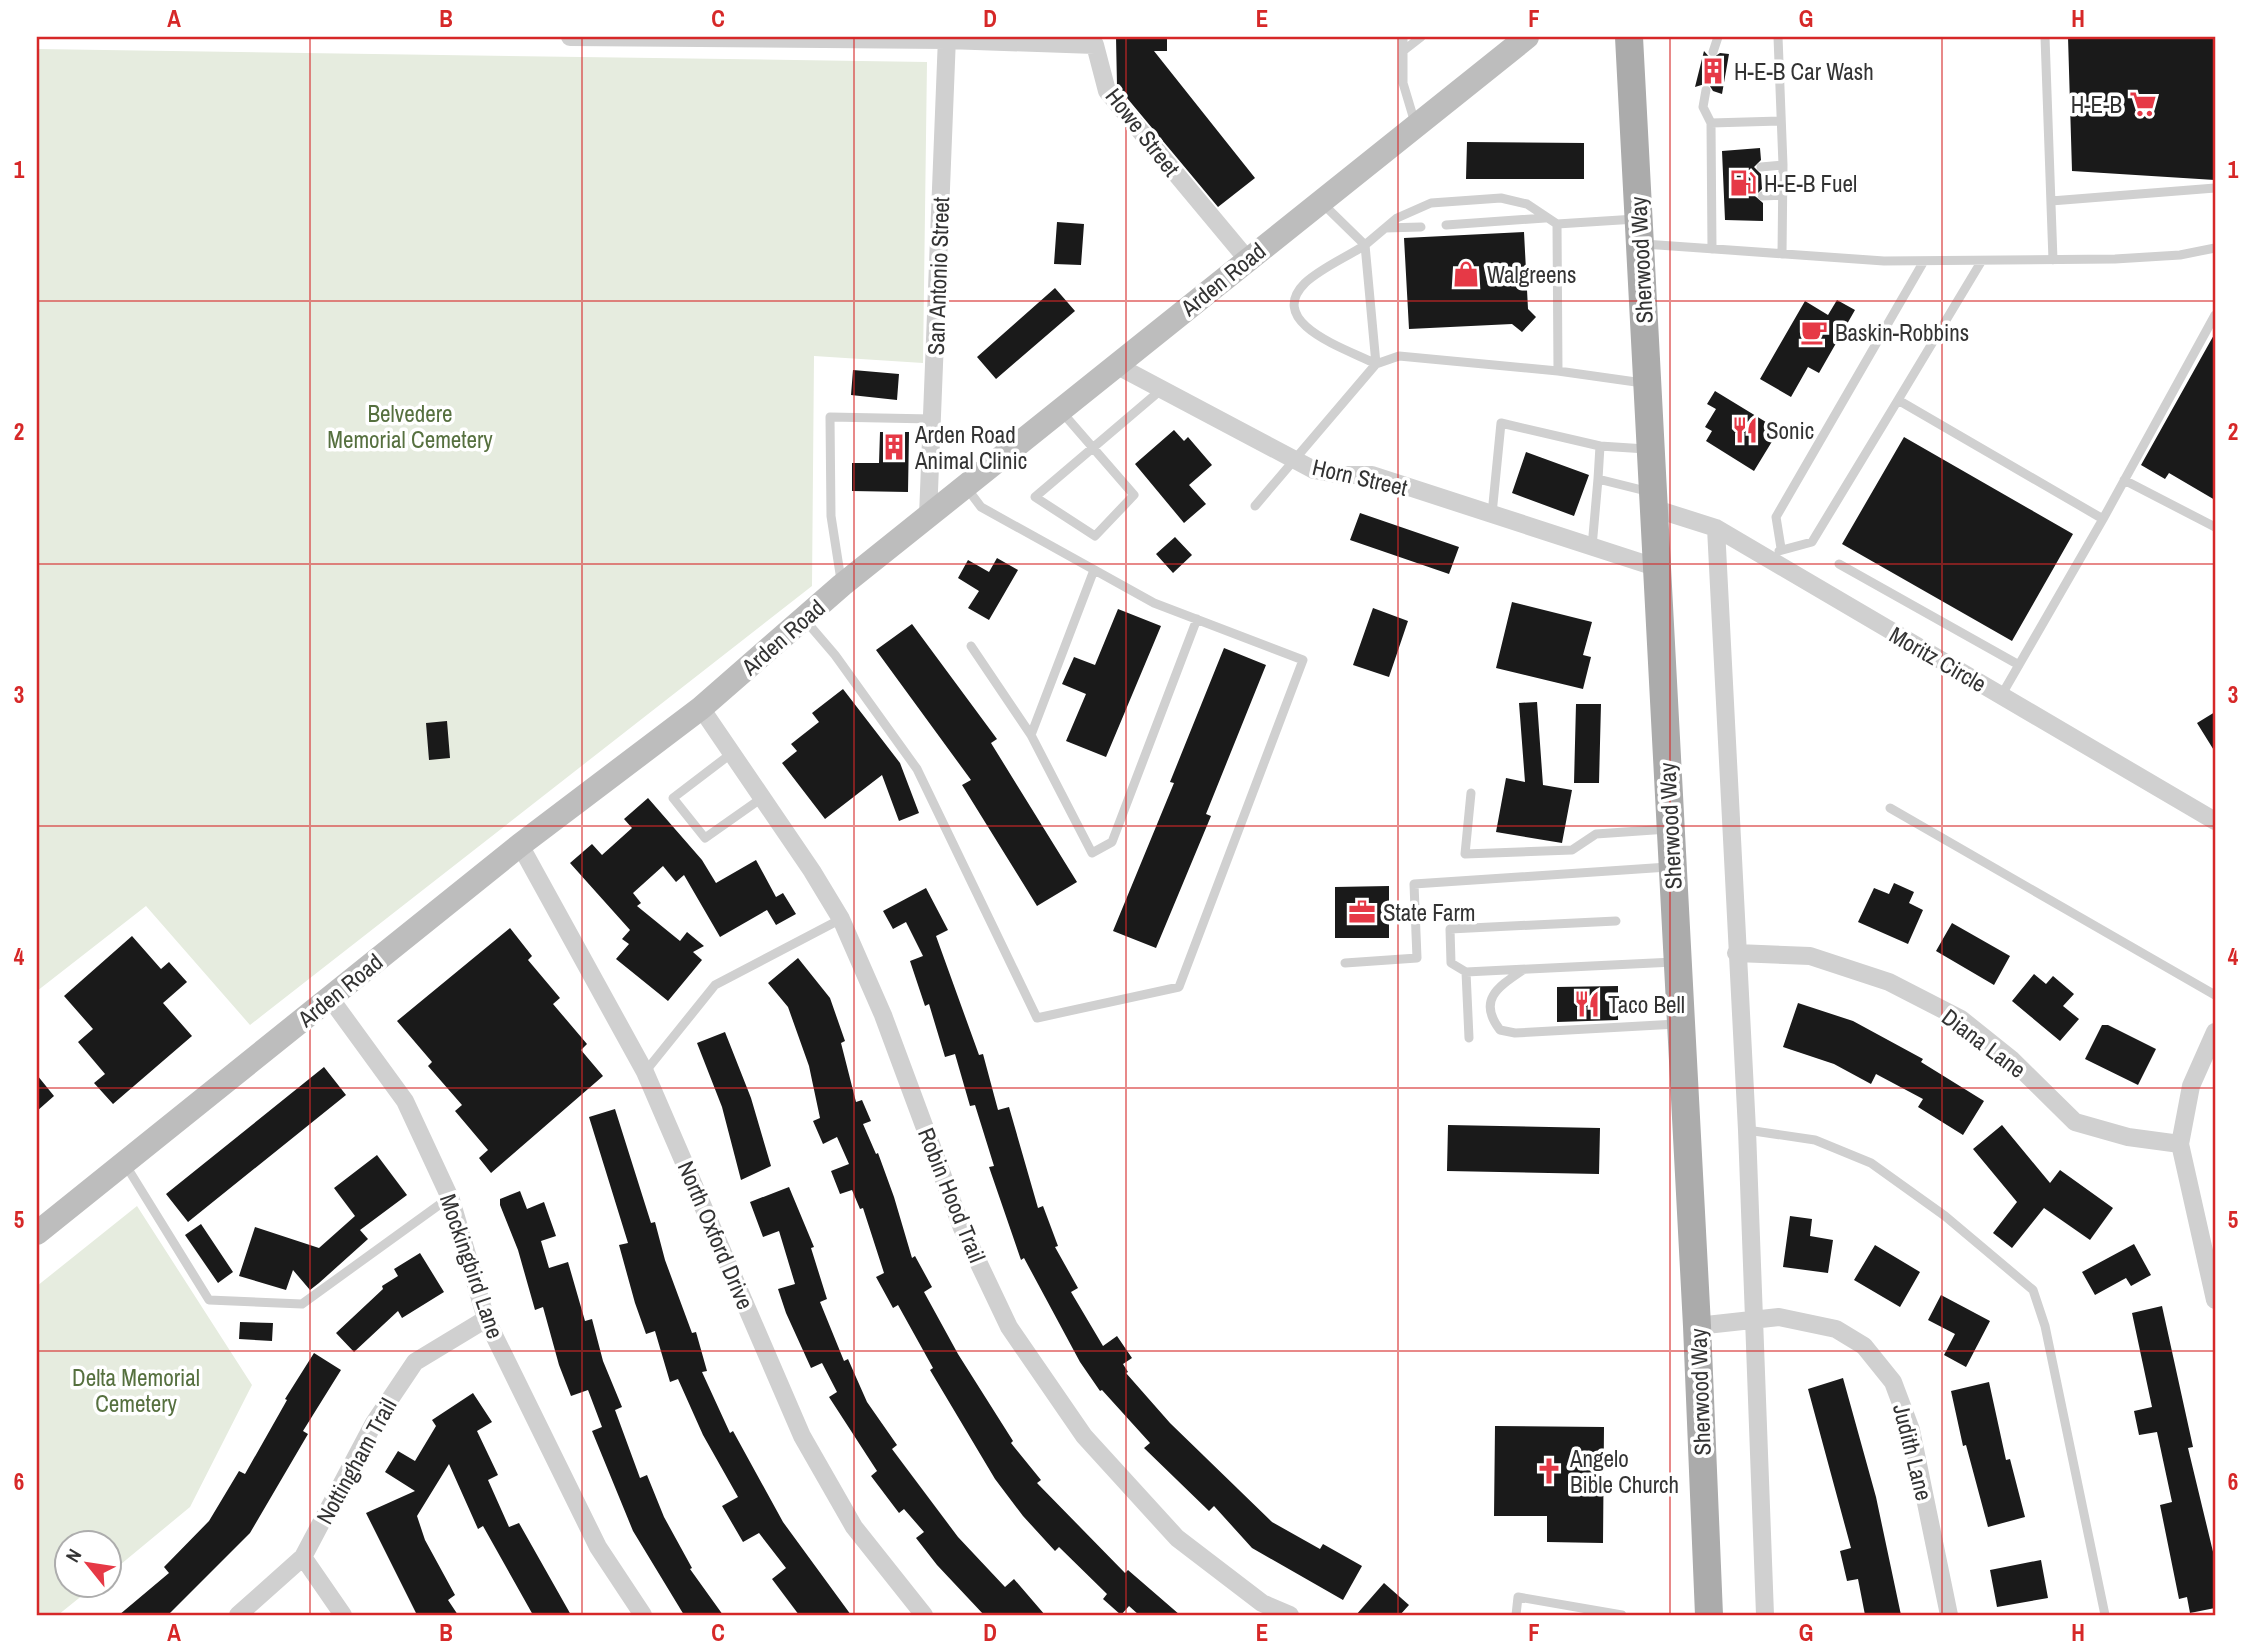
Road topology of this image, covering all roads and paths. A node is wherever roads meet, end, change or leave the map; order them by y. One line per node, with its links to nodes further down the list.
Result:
1 (570, 37): 2 (street, Howe Street)
2 (628, 37): 10 (street, Howe Street)
3 (1403, 37): 13 (lane)
4 (1421, 37): 13 (lane)
5 (1527, 37): 18 (main road, Arden Road)
6 (1629, 37): 35 (main road, Sherwood Way)
7 (1718, 37): 14 (lane)
8 (1778, 37): 16 (lane)
9 (2045, 37): 29 (lane)
10 (776, 38): 11 (street, Howe Street)
11 (947, 38): 12 (street, Howe Street); 52 (street, San Antonio Street)
12 (1095, 41): 40 (street, Howe Street)
13 (1403, 51): 18 (lane)
14 (1713, 52)
15 (1706, 90): 17 (lane)
16 (1781, 121): 17 (lane); 19 (lane)
17 (1711, 123): 22 (lane)
18 (1416, 125): 28 (main road, Arden Road)
19 (1783, 165): 20 (lane); 24 (lane)
20 (1761, 167)
21 (1723, 171): 22 (lane)
22 (1712, 172): 26 (lane)
23 (2215, 188): 29 (lane)
24 (1783, 195): 25 (lane); 39 (lane)
25 (1762, 196)
26 (1712, 198): 27 (lane); 38 (lane)
27 (1724, 198)
28 (1320, 201): 36 (lane); 40 (main road, Arden Road)
29 (2051, 201): 41 (lane)
30 (1545, 218): 31 (lane); 32 (lane); 34 (lane)
31 (1557, 224): 35 (lane); 47 (lane)
32 (1446, 225)
33 (1421, 227): 34 (lane)
34 (1385, 228): 36 (lane)
35 (1640, 231): 38 (lane); 48 (main road, Sherwood Way)
36 (1365, 245): 45 (lane); 45 (lane)
37 (2215, 248): 41 (lane)
38 (1712, 249): 39 (lane)
39 (1782, 254): 42 (lane)
40 (1247, 259): 46 (main road, Arden Road)
41 (2053, 260): 43 (lane)
42 (1924, 261): 43 (lane); 68 (lane)
43 (1981, 262): 50 (lane)
44 (2215, 315): 58 (lane)
45 (1376, 363): 47 (lane); 56 (lane)
46 (1116, 365): 49 (street, Horn Street); 51 (main road, Arden Road)
47 (1558, 371): 48 (lane)
48 (1648, 384): 55 (main road, Sherwood Way)
49 (1162, 389): 54 (lane); 56 (street, Horn Street)
50 (1898, 400): 64 (lane); 68 (lane)
51 (1060, 410): 54 (lane); 59 (main road, Arden Road)
52 (932, 419): 63 (street, San Antonio Street); 72 (lane)
53 (1600, 446): 55 (lane); 57 (lane); 62 (lane)
54 (1094, 448): 54 (lane)
55 (1652, 449): 60 (main road, Sherwood Way)
56 (1294, 460): 61 (lane); 62 (street, Horn Street)
57 (1598, 479): 60 (lane); 67 (lane)
58 (2124, 480): 64 (lane); 65 (lane)
59 (965, 486): 63 (main road, Arden Road); 71 (lane)
60 (1655, 501): 66 (street, Moritz Circle); 70 (main road, Sherwood Way)
61 (1255, 506)
62 (1492, 514): 67 (street, Horn Street)
63 (928, 516): 72 (main road, Arden Road)
64 (2103, 519): 76 (lane)
65 (2215, 527)
66 (1716, 528): 68 (street, Moritz Circle); 90 (street)
67 (1591, 547): 70 (street, Horn Street)
68 (1777, 555): 77 (street, Moritz Circle)
69 (1839, 564): 76 (lane)
70 (1658, 568): 85 (main road, Sherwood Way)
71 (1094, 570): 74 (lane); 79 (lane)
72 (842, 585): 73 (main road, Arden Road)
73 (805, 620): 74 (lane); 78 (main road, Arden Road)
74 (1197, 620): 79 (lane)
75 (971, 646): 79 (lane)
76 (2019, 665): 77 (lane)
77 (2001, 696): 84 (street, Moritz Circle)
78 (701, 708): 80 (street, Robin Hood Trail); 86 (main road, Arden Road)
79 (1031, 735)
80 (732, 753): 82 (street, Robin Hood Trail); 82 (lane)
81 (1471, 793): 85 (lane)
82 (762, 797): 88 (street, Robin Hood Trail)
83 (1890, 808): 95 (lane)
84 (2215, 821)
85 (1670, 829): 87 (main road, Sherwood Way)
86 (520, 845): 96 (main road, Arden Road); 100 (street, North Oxford Drive)
87 (1672, 867): 91 (main road, Sherwood Way); 92 (lane)
88 (841, 919): 100 (lane); 115 (street, Robin Hood Trail)
89 (1616, 921): 94 (lane)
90 (1737, 953): 101 (street); 102 (street, Diana Lane)
91 (1676, 962): 93 (lane); 97 (main road, Sherwood Way)
92 (1345, 963)
93 (1524, 969): 94 (lane); 97 (lane)
94 (1466, 972): 99 (lane)
95 (2215, 995)
96 (330, 998): 103 (main road, Arden Road); 104 (street, Mockingbird Lane)
97 (1680, 1024): 109 (main road, Sherwood Way)
98 (2215, 1032): 102 (street)
99 (1469, 1038)
100 (645, 1072): 114 (street, North Oxford Drive)
101 (1747, 1130): 108 (street); 121 (lane)
102 (2179, 1144): 106 (street)
103 (124, 1163): 104 (lane); 105 (main road, Arden Road)
104 (450, 1197): 107 (street, Mockingbird Lane)
105 (37, 1233)
106 (2215, 1300)
107 (486, 1319): 110 (street, Nottingham Trail); 113 (street, Mockingbird Lane)
108 (1755, 1322): 109 (street, Judith Lane); 119 (street); 120 (street, Judith Lane)
109 (1697, 1326): 118 (main road, Sherwood Way)
110 (303, 1557): 111 (street, Nottingham Trail); 112 (street)
111 (238, 1615)
112 (343, 1615)
113 (643, 1615)
114 (924, 1615)
115 (1290, 1615)
116 (1516, 1615): 117 (lane)
117 (1622, 1615)
118 (1709, 1615)
119 (1765, 1615)
120 (1950, 1615)
121 (2105, 1615)

